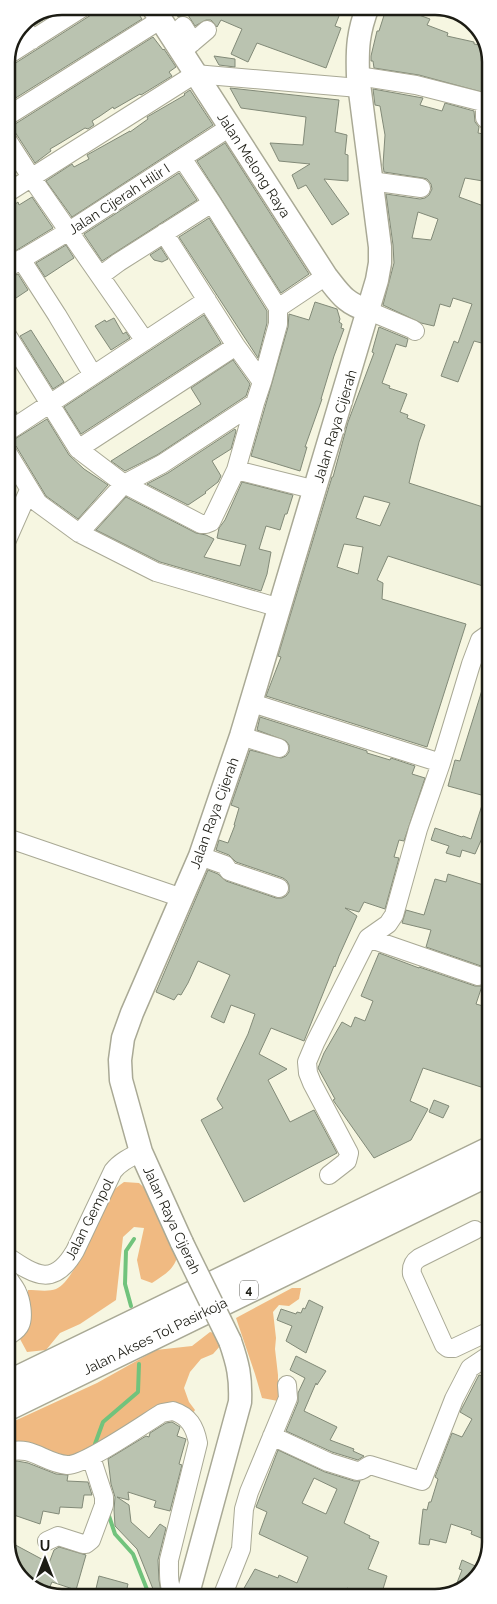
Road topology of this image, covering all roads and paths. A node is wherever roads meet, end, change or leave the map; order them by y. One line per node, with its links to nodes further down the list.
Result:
1 (70, 15): 8 (street)
2 (153, 15): 14 (street)
3 (158, 15): 9 (main road, Jalan Melong Raya)
4 (365, 15): 12 (main road, Jalan Raya Cijerah)
5 (183, 26): 9 (street)
6 (207, 30): 9 (street)
7 (27, 32): 8 (street)
8 (32, 40): 10 (street)
9 (187, 47): 11 (main road, Jalan Melong Raya)
10 (17, 49)
11 (195, 74): 12 (street); 15 (main road, Jalan Melong Raya); 18 (street)
12 (358, 82): 13 (street); 19 (main road, Jalan Raya Cijerah)
13 (482, 102)
14 (15, 111)
15 (230, 127): 17 (street, Jalan Cijerah Hilir I); 28 (main road, Jalan Melong Raya)
16 (15, 152): 18 (street)
17 (182, 158): 22 (street); 23 (street, Jalan Cijerah Hilir I)
18 (31, 177): 20 (street); 23 (street)
19 (371, 181): 21 (street); 31 (main road, Jalan Raya Cijerah)
20 (15, 187)
21 (422, 188)
22 (212, 204): 24 (street); 30 (street)
23 (70, 231): 25 (street, Jalan Cijerah Hilir I); 27 (street)
24 (164, 233): 27 (street); 29 (street)
25 (15, 262)
26 (15, 264): 36 (street)
27 (100, 276): 33 (street)
28 (326, 276): 30 (street); 31 (main road, Jalan Melong Raya)
29 (207, 300): 33 (street); 34 (street)
30 (278, 308): 37 (street)
31 (369, 311): 32 (street); 46 (main road, Jalan Raya Cijerah)
32 (415, 332)
33 (145, 341): 36 (street)
34 (236, 346): 37 (street); 41 (street)
35 (15, 348): 39 (street)
36 (93, 374): 39 (street)
37 (262, 382): 38 (street)
38 (255, 403): 43 (street); 44 (street)
39 (50, 405): 40 (street); 41 (street)
40 (15, 427)
41 (78, 449): 44 (street)
42 (15, 466): 45 (street)
43 (236, 470): 44 (street); 46 (street)
44 (124, 484): 48 (street)
45 (29, 490): 47 (street); 48 (street)
46 (316, 490): 49 (main road, Jalan Raya Cijerah)
47 (15, 522)
48 (79, 533): 49 (street)
49 (280, 608): 51 (main road, Jalan Raya Cijerah)
50 (482, 639): 54 (street)
51 (252, 703): 52 (main road, Jalan Raya Cijerah); 54 (street)
52 (241, 736): 53 (street); 56 (main road, Jalan Raya Cijerah)
53 (279, 748)
54 (441, 763): 59 (street)
55 (15, 841): 58 (street)
56 (200, 856): 57 (street); 58 (main road, Jalan Raya Cijerah)
57 (279, 888)
58 (182, 898): 61 (main road, Jalan Raya Cijerah)
59 (368, 938): 60 (street); 63 (street)
60 (478, 976)
61 (141, 1152): 66 (street, Jalan Gempol); 79 (main road, Jalan Raya Cijerah, bridge)
62 (482, 1154): 71 (highway, Jalan Akses Tol Pasirkoja / 4)
63 (329, 1175)
64 (482, 1176): 73 (highway, Jalan Akses Tol Pasirkoja / 4)
65 (474, 1230): 69 (street)
66 (15, 1261)
67 (15, 1288): 68 (street)
68 (15, 1330)
69 (482, 1335)
70 (482, 1360): 74 (street)
71 (15, 1381)
72 (287, 1385): 74 (street)
73 (15, 1404)
74 (272, 1436): 80 (street)
75 (15, 1450): 76 (street)
76 (94, 1455): 77 (street); 78 (street)
77 (47, 1541)
78 (172, 1589)
79 (189, 1589)
80 (225, 1589)

